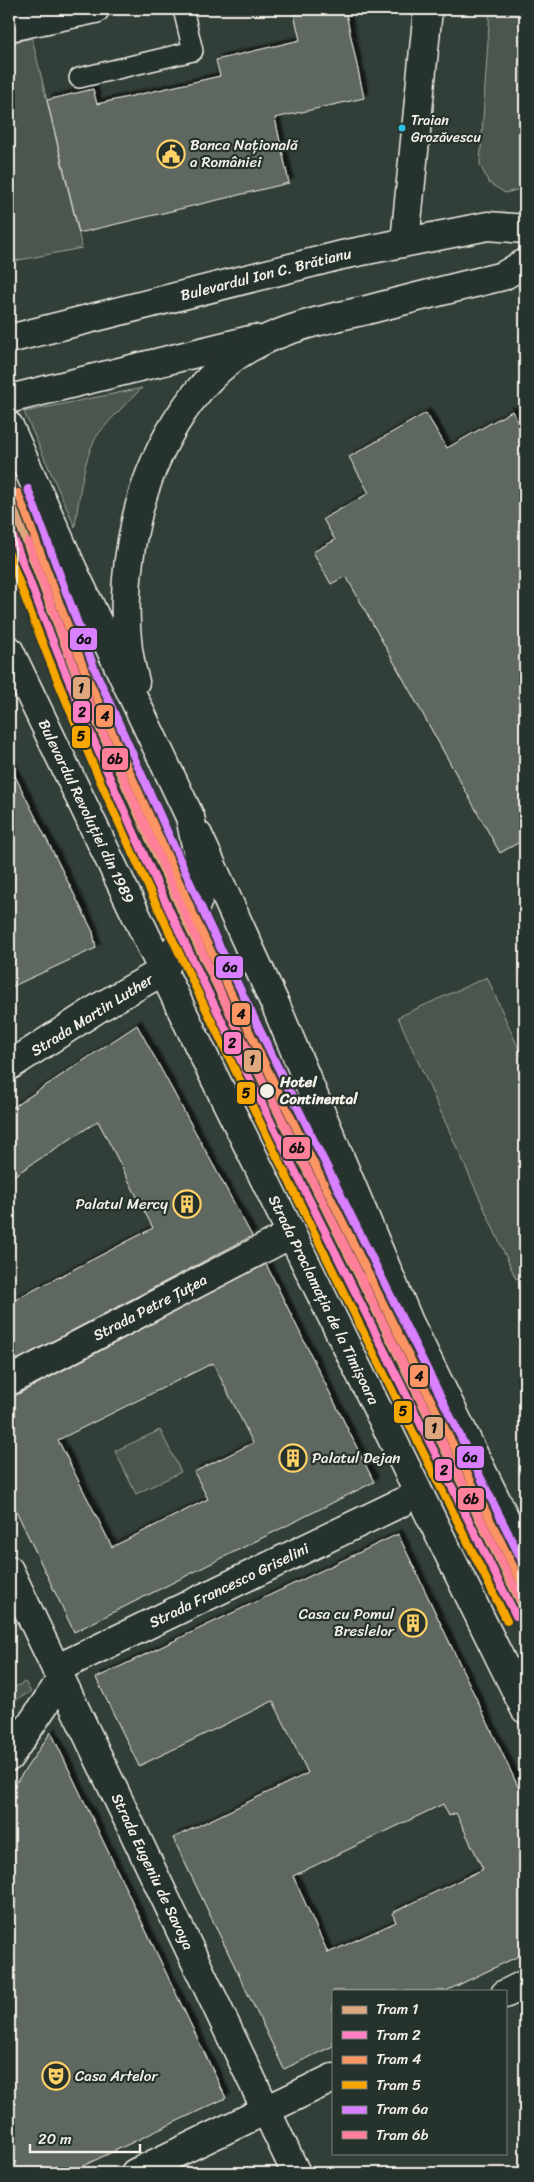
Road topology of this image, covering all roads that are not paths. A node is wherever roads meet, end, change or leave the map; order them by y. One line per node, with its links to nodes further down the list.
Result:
1 (95, 9): 4 (street)
2 (183, 9): 5 (lane)
3 (428, 9): 7 (street)
4 (9, 27)
5 (79, 78)
6 (525, 229): 7 (street, Bulevardul Ion C. Brătianu)
7 (405, 242): 10 (street, Bulevardul Ion C. Brătianu)
8 (525, 263): 9 (street)
9 (287, 331): 11 (street); 14 (street)
10 (9, 339)
11 (9, 398)
12 (9, 426): 14 (street)
13 (9, 650): 16 (street, Bulevardul Revoluției din 1989)
14 (158, 752): 15 (street)
15 (190, 817): 16 (street, Strada Martin Luther); 21 (street)
16 (163, 971): 17 (street, Strada Martin Luther); 18 (street, Strada Proclamația de la Timișoara)
17 (9, 1066)
18 (291, 1234): 19 (street, Strada Petre Țuțea); 24 (street, Strada Proclamația de la Timișoara)
19 (9, 1381)
20 (402, 1502): 23 (street, Strada Francesco Griselini)
21 (525, 1559)
22 (9, 1570): 23 (street, Strada Eugeniu de Savoya)
23 (58, 1674): 25 (street); 29 (street, Strada Eugeniu de Savoya)
24 (525, 1709)
25 (9, 1757)
26 (525, 1984): 27 (street)
27 (506, 1994)
28 (332, 2078): 29 (street)
29 (266, 2110): 30 (street); 31 (street, Strada Eugeniu de Savoya)
30 (135, 2173)
31 (296, 2173)

